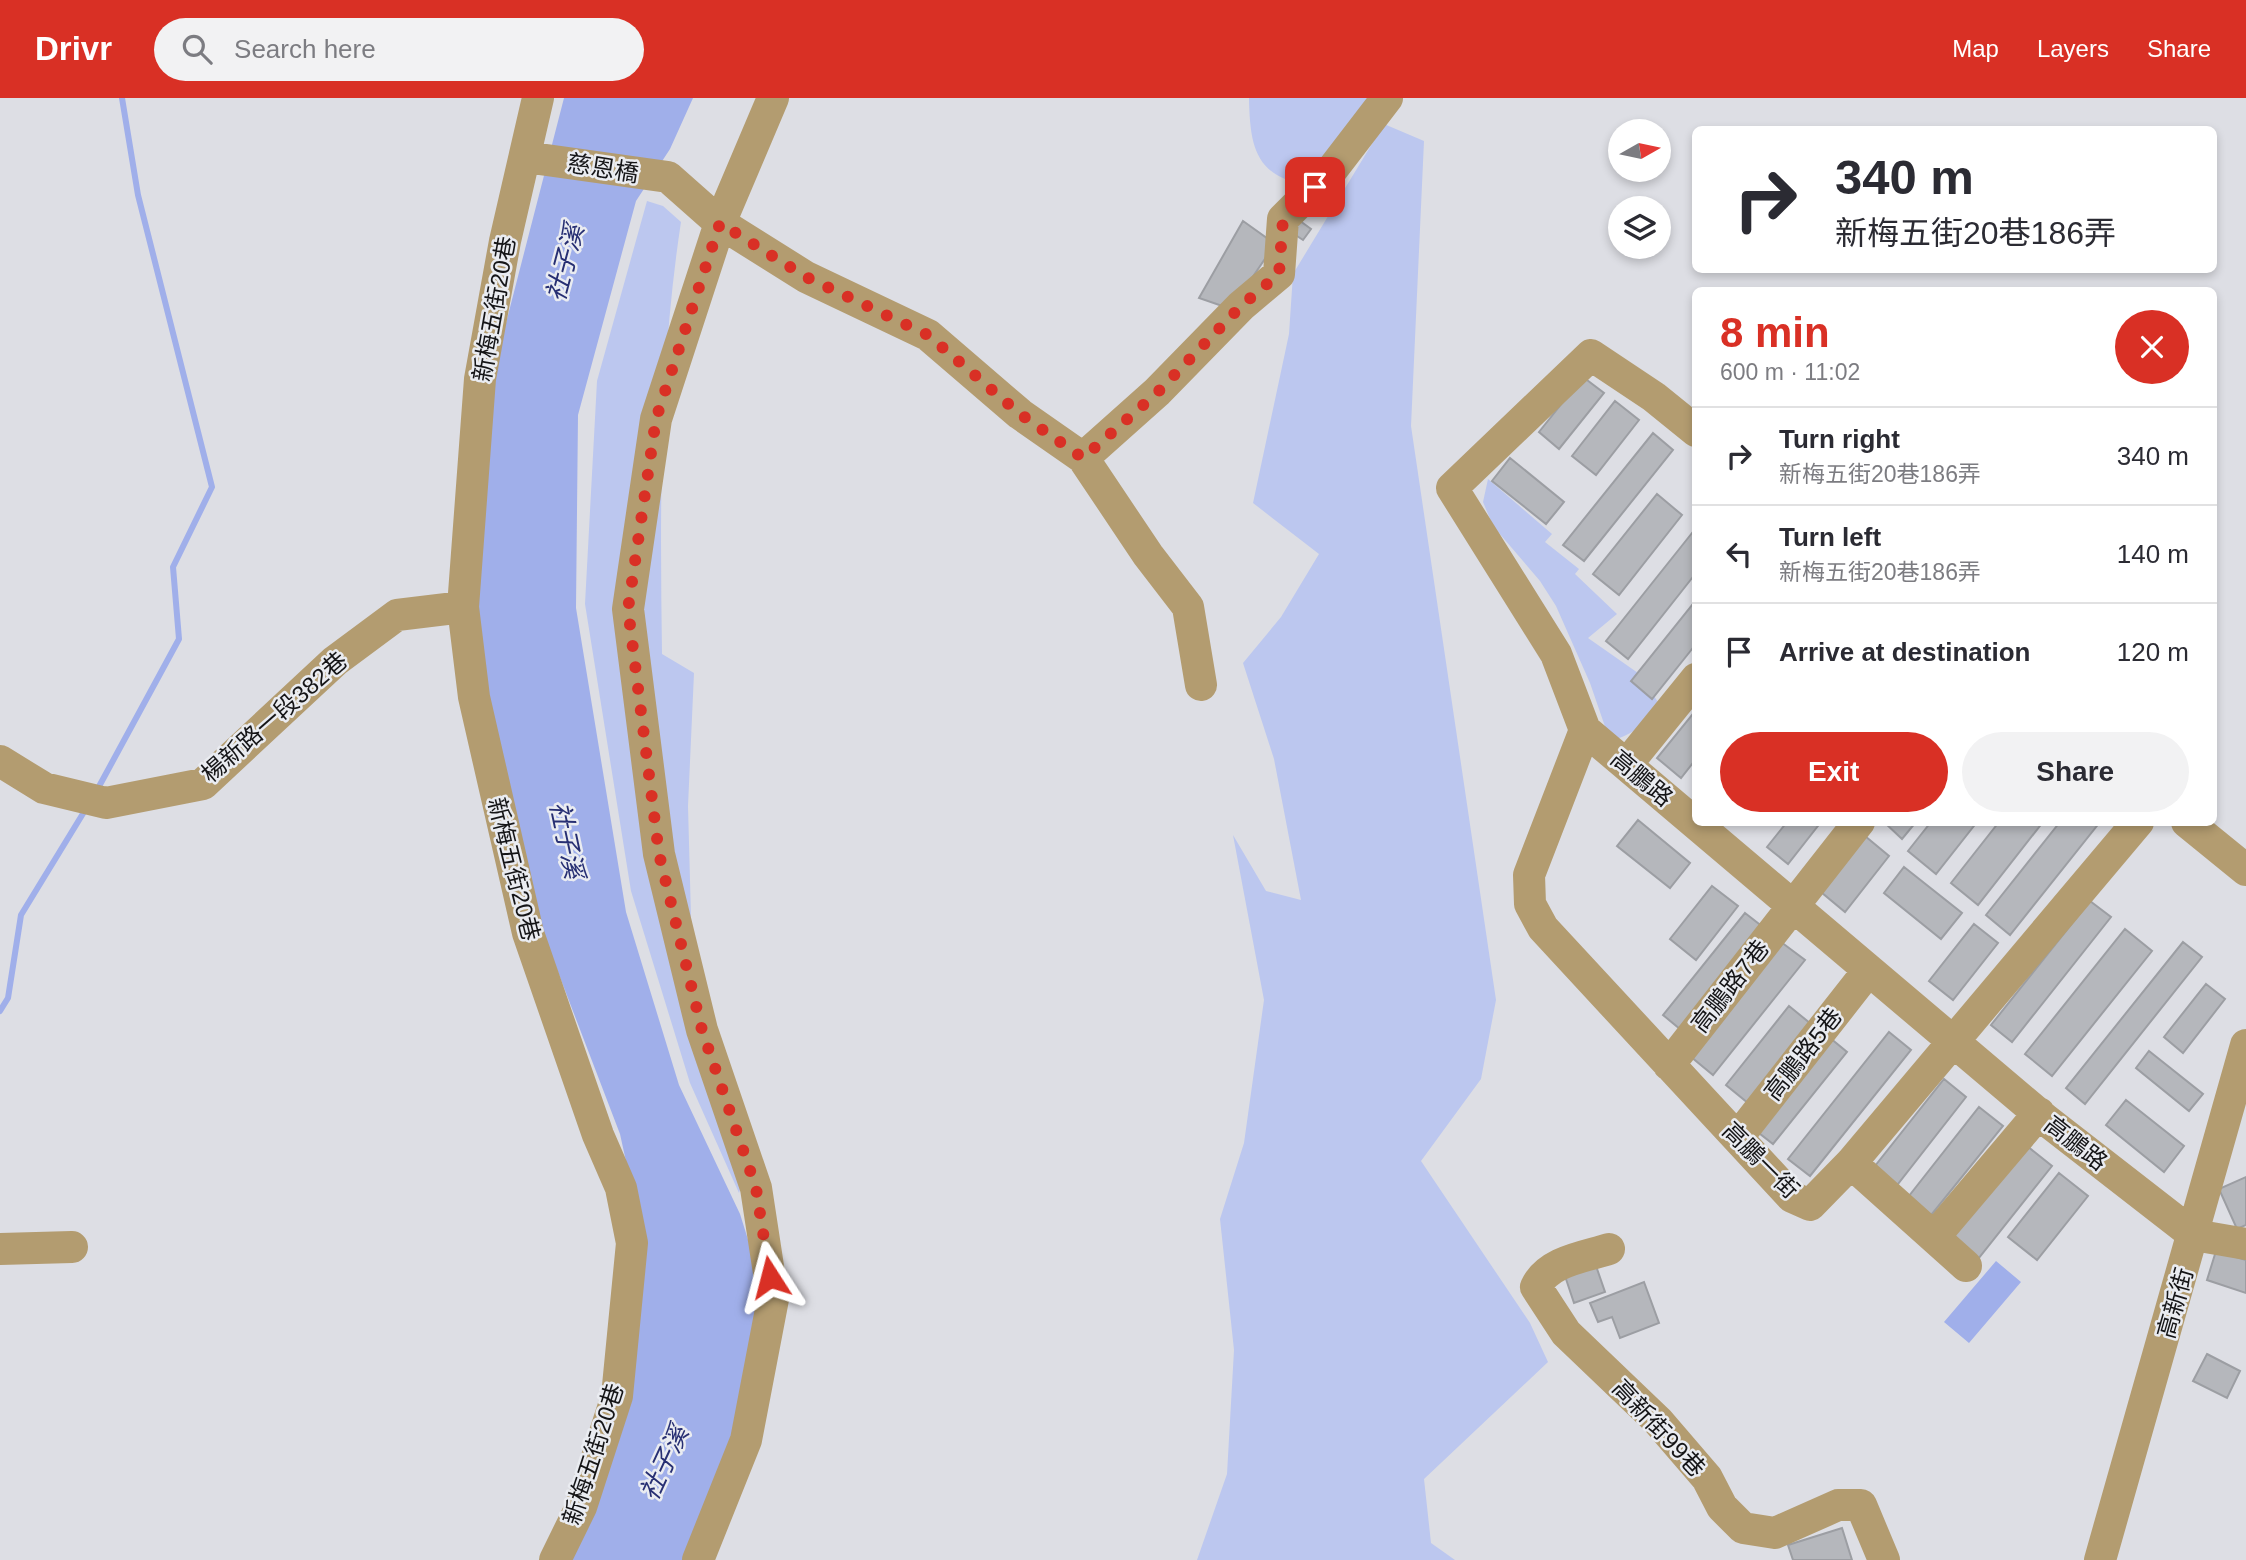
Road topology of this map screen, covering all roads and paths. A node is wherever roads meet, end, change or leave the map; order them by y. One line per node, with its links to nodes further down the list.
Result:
1 (538, 98): 4 (street, 新梅五街20巷)
2 (773, 98): 5 (street)
3 (1387, 98): 7 (street)
4 (531, 157): 5 (street, 慈恩橋); 8 (street, 新梅五街20巷)
5 (720, 223): 7 (street); 36 (street)
6 (1692, 428): 11 (street)
7 (1083, 458): 9 (street)
8 (463, 607): 12 (street, 楊新路一段382巷); 35 (street, 新梅五街20巷)
9 (1200, 685)
10 (1692, 686): 13 (street)
11 (1585, 730): 13 (street, 高鵬路); 24 (street, 高鵬一街)
12 (0, 761)
13 (1627, 764): 14 (street, 高鵬路)
14 (1692, 820)
15 (1699, 826): 20 (street, 高鵬路)
16 (1856, 826): 20 (street, 高鵬路7巷)
17 (2135, 826): 22 (street, 高鵬一街)
18 (2192, 826): 19 (street)
19 (2246, 870)
20 (1791, 906): 21 (street, 高鵬路); 24 (street, 高鵬路7巷)
21 (1868, 971): 22 (street, 高鵬路); 26 (street, 高鵬路5巷)
22 (1953, 1041): 25 (street, 高鵬路); 27 (street, 高鵬一街)
23 (2245, 1057): 28 (street, 高新街)
24 (1669, 1065): 26 (street, 高鵬一街)
25 (2039, 1113): 28 (street, 高鵬路); 29 (street)
26 (1738, 1138): 27 (street, 高鵬一街)
27 (1851, 1163): 29 (street)
28 (2194, 1235): 30 (street); 38 (street, 高新街)
29 (1935, 1236): 34 (street)
30 (2246, 1244)
31 (72, 1247): 32 (street)
32 (0, 1249)
33 (1609, 1249): 37 (street, 高新街99巷)
34 (1966, 1266)
35 (555, 1560)
36 (698, 1560)
37 (1884, 1560)
38 (2100, 1560)

